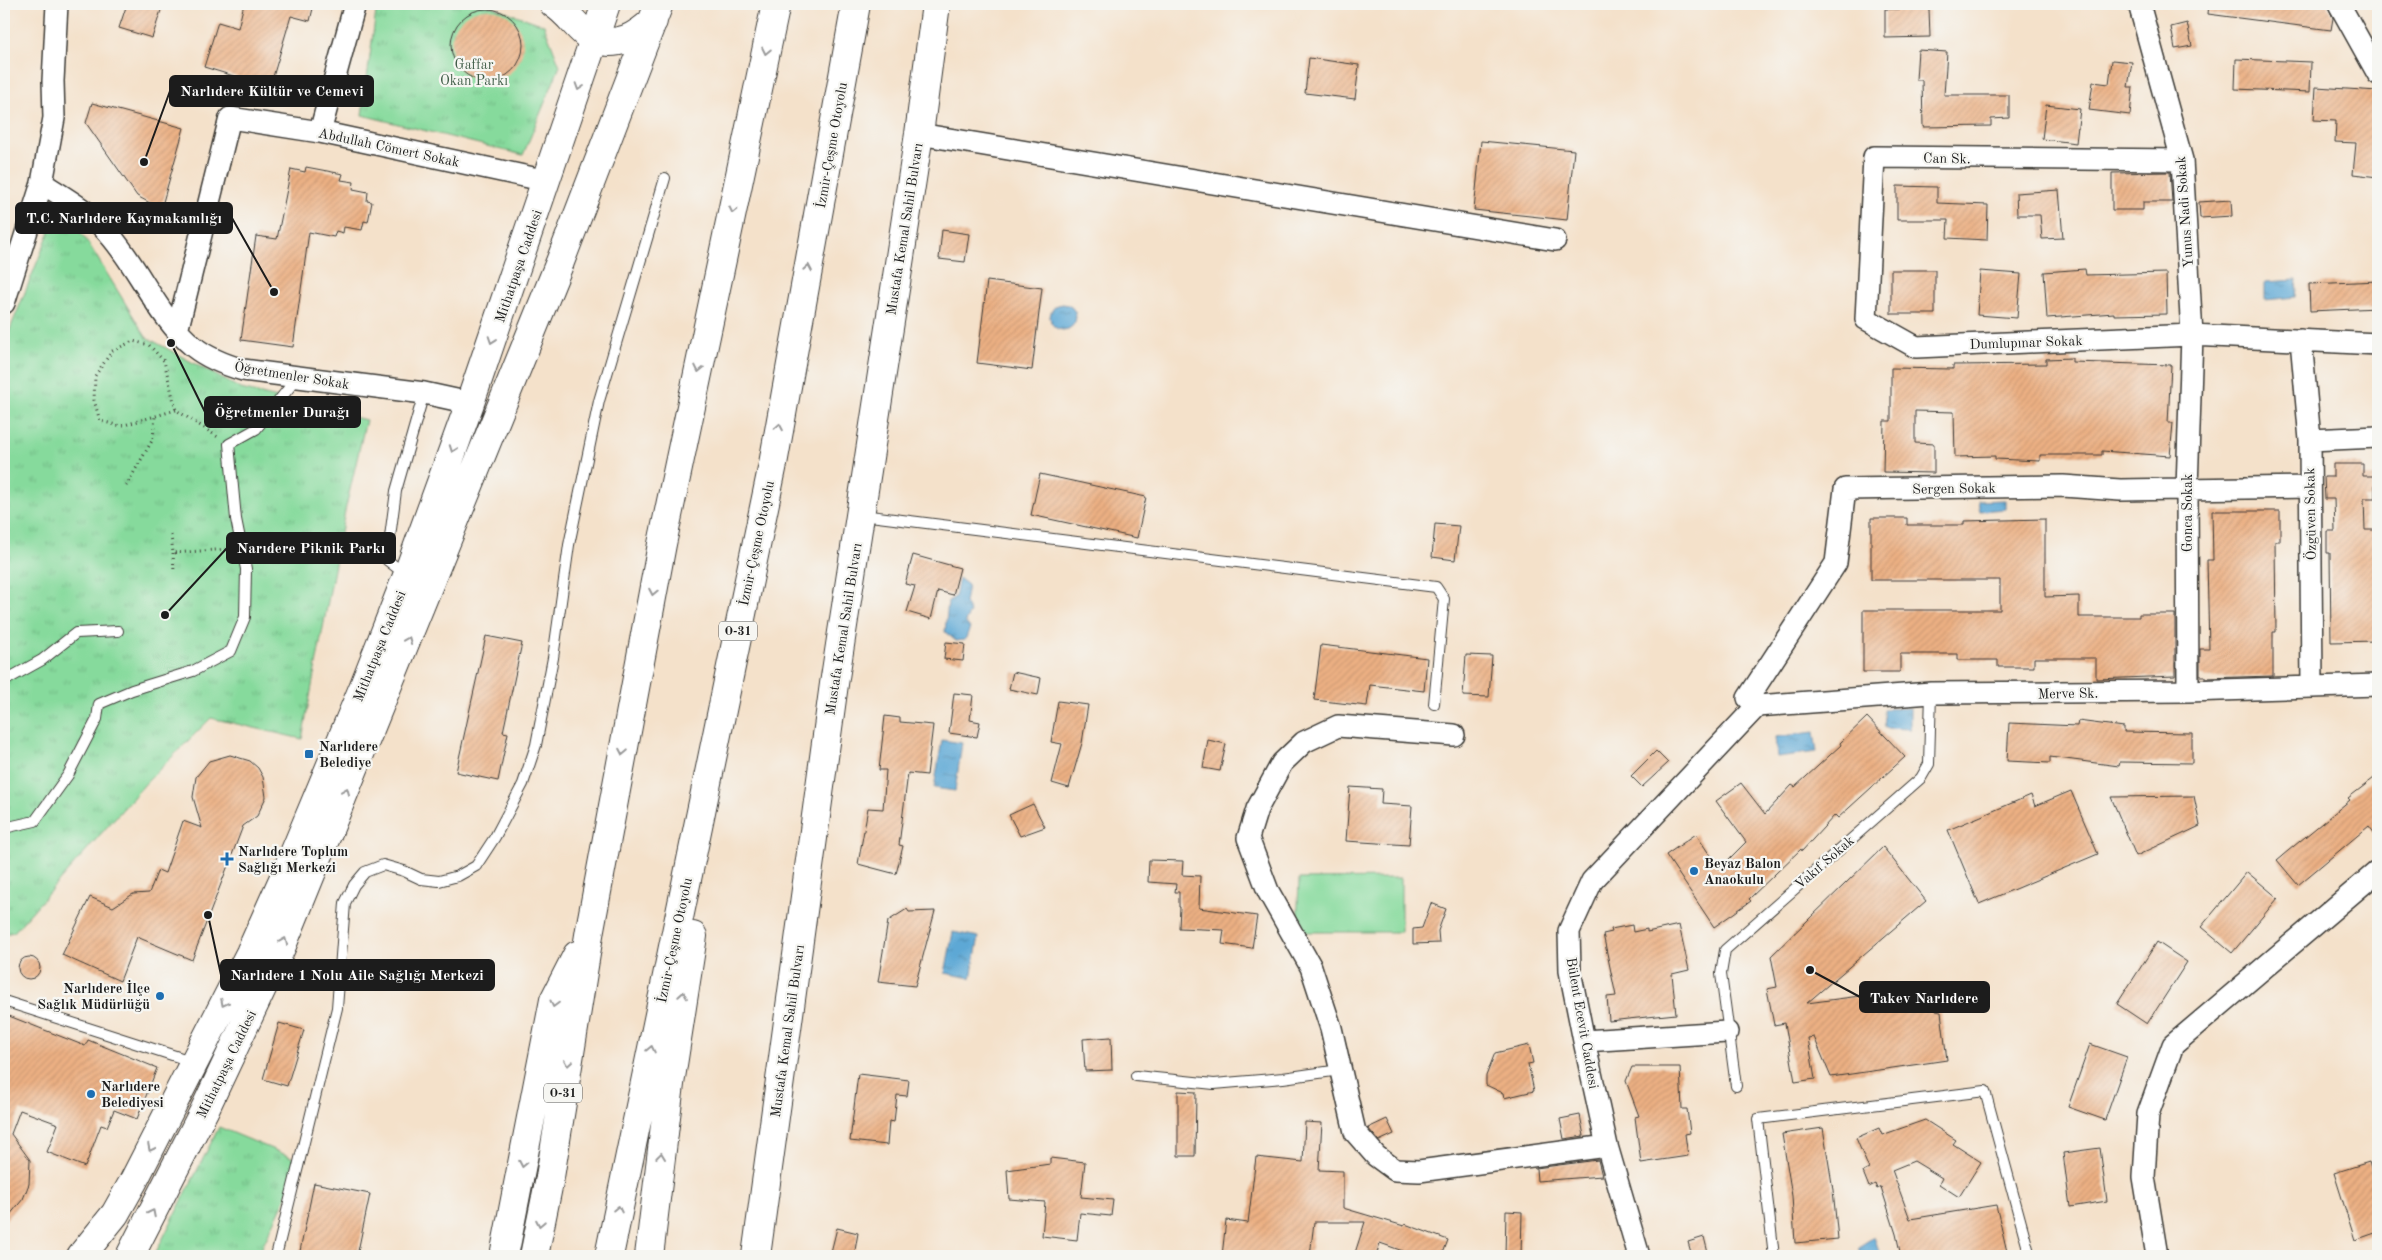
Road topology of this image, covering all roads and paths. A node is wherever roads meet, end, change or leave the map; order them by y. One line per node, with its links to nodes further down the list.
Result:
1 (57, 4): 18 (street)
2 (355, 4): 13 (street)
3 (606, 4): 11 (main road, Mithatpaşa Caddesi)
4 (776, 4): 55 (main road, O-31, one-way to 55)
5 (856, 4): 34 (main road, İzmir-Çeşme Otoyolu / O-31, one-way to 5)
6 (936, 4): 14 (main road, Mustafa Kemal Sahil Bulvarı)
7 (2139, 4): 15 (street, Yunus Nadi Sokak)
8 (2339, 4): 12 (street)
9 (563, 8): 11 (main road)
10 (656, 10): 11 (main road); 65 (main road, Mithatpaşa Caddesi, one-way to 10)
11 (594, 40): 17 (main road, Mithatpaşa Caddesi, one-way to 17)
12 (2378, 74)
13 (320, 132): 17 (street, Abdullah Cömert Sokak); 22 (street, Abdullah Cömert Sokak)
14 (919, 134): 19 (street); 38 (main road, Mustafa Kemal Sahil Bulvarı)
15 (2182, 160): 21 (street, Can Sk.); 23 (street, Yunus Nadi Sokak)
16 (665, 178): 66 (lane)
17 (547, 181): 28 (main road, Mithatpaşa Caddesi, one-way to 28)
18 (42, 183): 20 (street); 22 (street, Öğretmenler Sokak)
19 (1556, 240)
20 (4, 303)
21 (1866, 320): 23 (street, Dumlupınar Sokak)
22 (177, 331): 26 (street, Öğretmenler Sokak)
23 (2192, 336): 24 (street, Dumlupınar Sokak); 37 (street, Gonca Sokak)
24 (2302, 340): 25 (street, Dumlupınar Sokak); 32 (street, Özgüven Sokak)
25 (2378, 344)
26 (297, 378): 27 (street, Öğretmenler Sokak); 33 (lane)
27 (424, 393): 28 (street, Öğretmenler Sokak); 43 (lane)
28 (470, 403): 43 (main road, Mithatpaşa Caddesi, one-way to 43)
29 (176, 410): 30 (path); 30 (path); 33 (path)
30 (155, 416): 35 (path)
31 (2378, 437): 32 (street)
32 (2310, 440): 36 (street, Özgüven Sokak)
33 (229, 444): 40 (lane)
34 (773, 464): 69 (main road, İzmir-Çeşme Otoyolu / O-31, one-way to 34); 70 (main road, one-way to 34)
35 (126, 486)
36 (2310, 487): 37 (street, Sergen Sokak); 47 (street, Özgüven Sokak)
37 (2187, 489): 48 (street, Gonca Sokak); 51 (street, Sergen Sokak)
38 (860, 514): 50 (lane); 71 (main road, Mustafa Kemal Sahil Bulvarı)
39 (171, 535): 41 (path)
40 (242, 548): 41 (path); 53 (lane)
41 (173, 553): 42 (path)
42 (174, 572)
43 (407, 576): 59 (main road, Mithatpaşa Caddesi, one-way to 59)
44 (118, 630): 45 (lane)
45 (4, 681)
46 (2378, 685): 47 (street, Merve Sk.)
47 (2312, 688): 48 (street, Merve Sk.)
48 (2188, 691): 49 (street, Merve Sk.)
49 (1931, 693): 51 (street, Merve Sk.); 57 (lane, Vakıf Sokak)
50 (1434, 704)
51 (1757, 706): 58 (street, Bülent Ecevit Caddesi)
52 (1454, 735): 60 (street)
53 (4, 828)
54 (2378, 871): 75 (street)
55 (590, 929): 67 (main road, one-way to 67); 68 (main road, O-31, one-way to 68)
56 (4, 1001): 59 (lane)
57 (1727, 1032): 58 (street); 62 (lane, Vakıf Sokak)
58 (1584, 1040): 63 (street, Bülent Ecevit Caddesi)
59 (194, 1063): 64 (main road, Mithatpaşa Caddesi, one-way to 64)
60 (1340, 1070): 61 (lane); 63 (street)
61 (1136, 1076)
62 (1736, 1086)
63 (1607, 1146): 72 (street, Bülent Ecevit Caddesi)
64 (81, 1256)
65 (130, 1256)
66 (276, 1256)
67 (504, 1256)
68 (534, 1256)
69 (608, 1256)
70 (649, 1256)
71 (756, 1256)
72 (1639, 1256)
73 (1774, 1256): 74 (lane)
74 (2030, 1256)
75 (2157, 1256)

